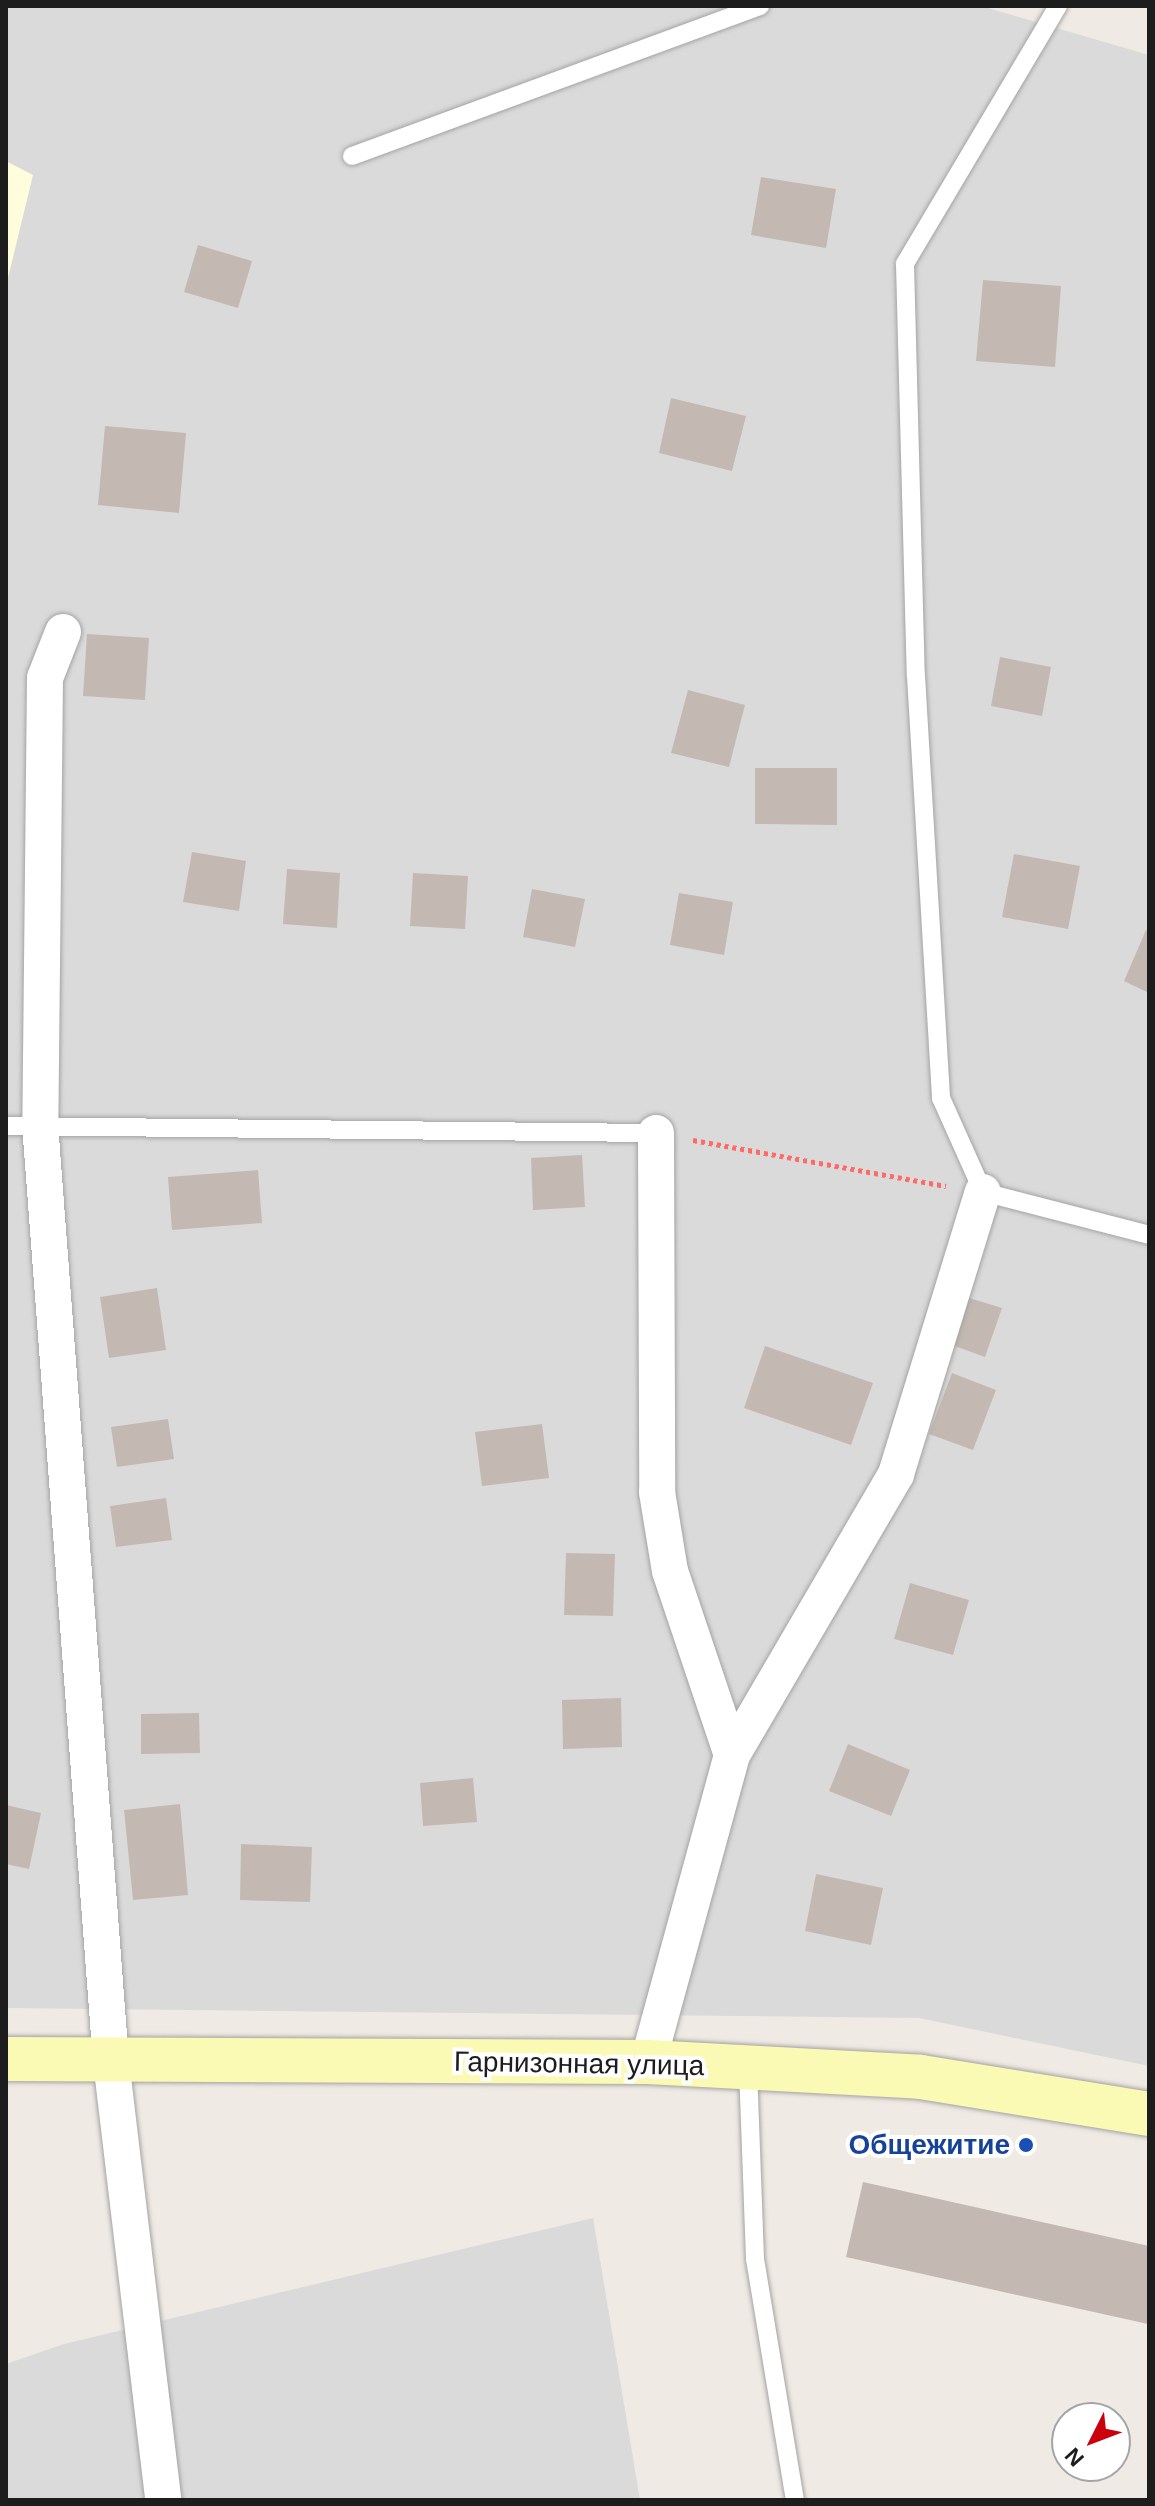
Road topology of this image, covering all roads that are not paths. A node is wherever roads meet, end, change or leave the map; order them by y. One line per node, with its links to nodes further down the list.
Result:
1 (760, 6): 3 (lane)
2 (1058, 6): 7 (lane)
3 (352, 156)
4 (63, 632): 5 (street)
5 (23, 1125): 6 (lane); 11 (street)
6 (656, 1133): 9 (street)
7 (983, 1192): 8 (lane); 9 (street)
8 (1149, 1235)
9 (732, 1755): 12 (street)
10 (6, 2059): 11 (street, Гарнизонная улица)
11 (111, 2061): 12 (street, Гарнизонная улица); 15 (street)
12 (648, 2062): 13 (street, Гарнизонная улица)
13 (748, 2068): 14 (street, Гарнизонная улица); 16 (lane)
14 (1149, 2114)
15 (163, 2500)
16 (795, 2500)

